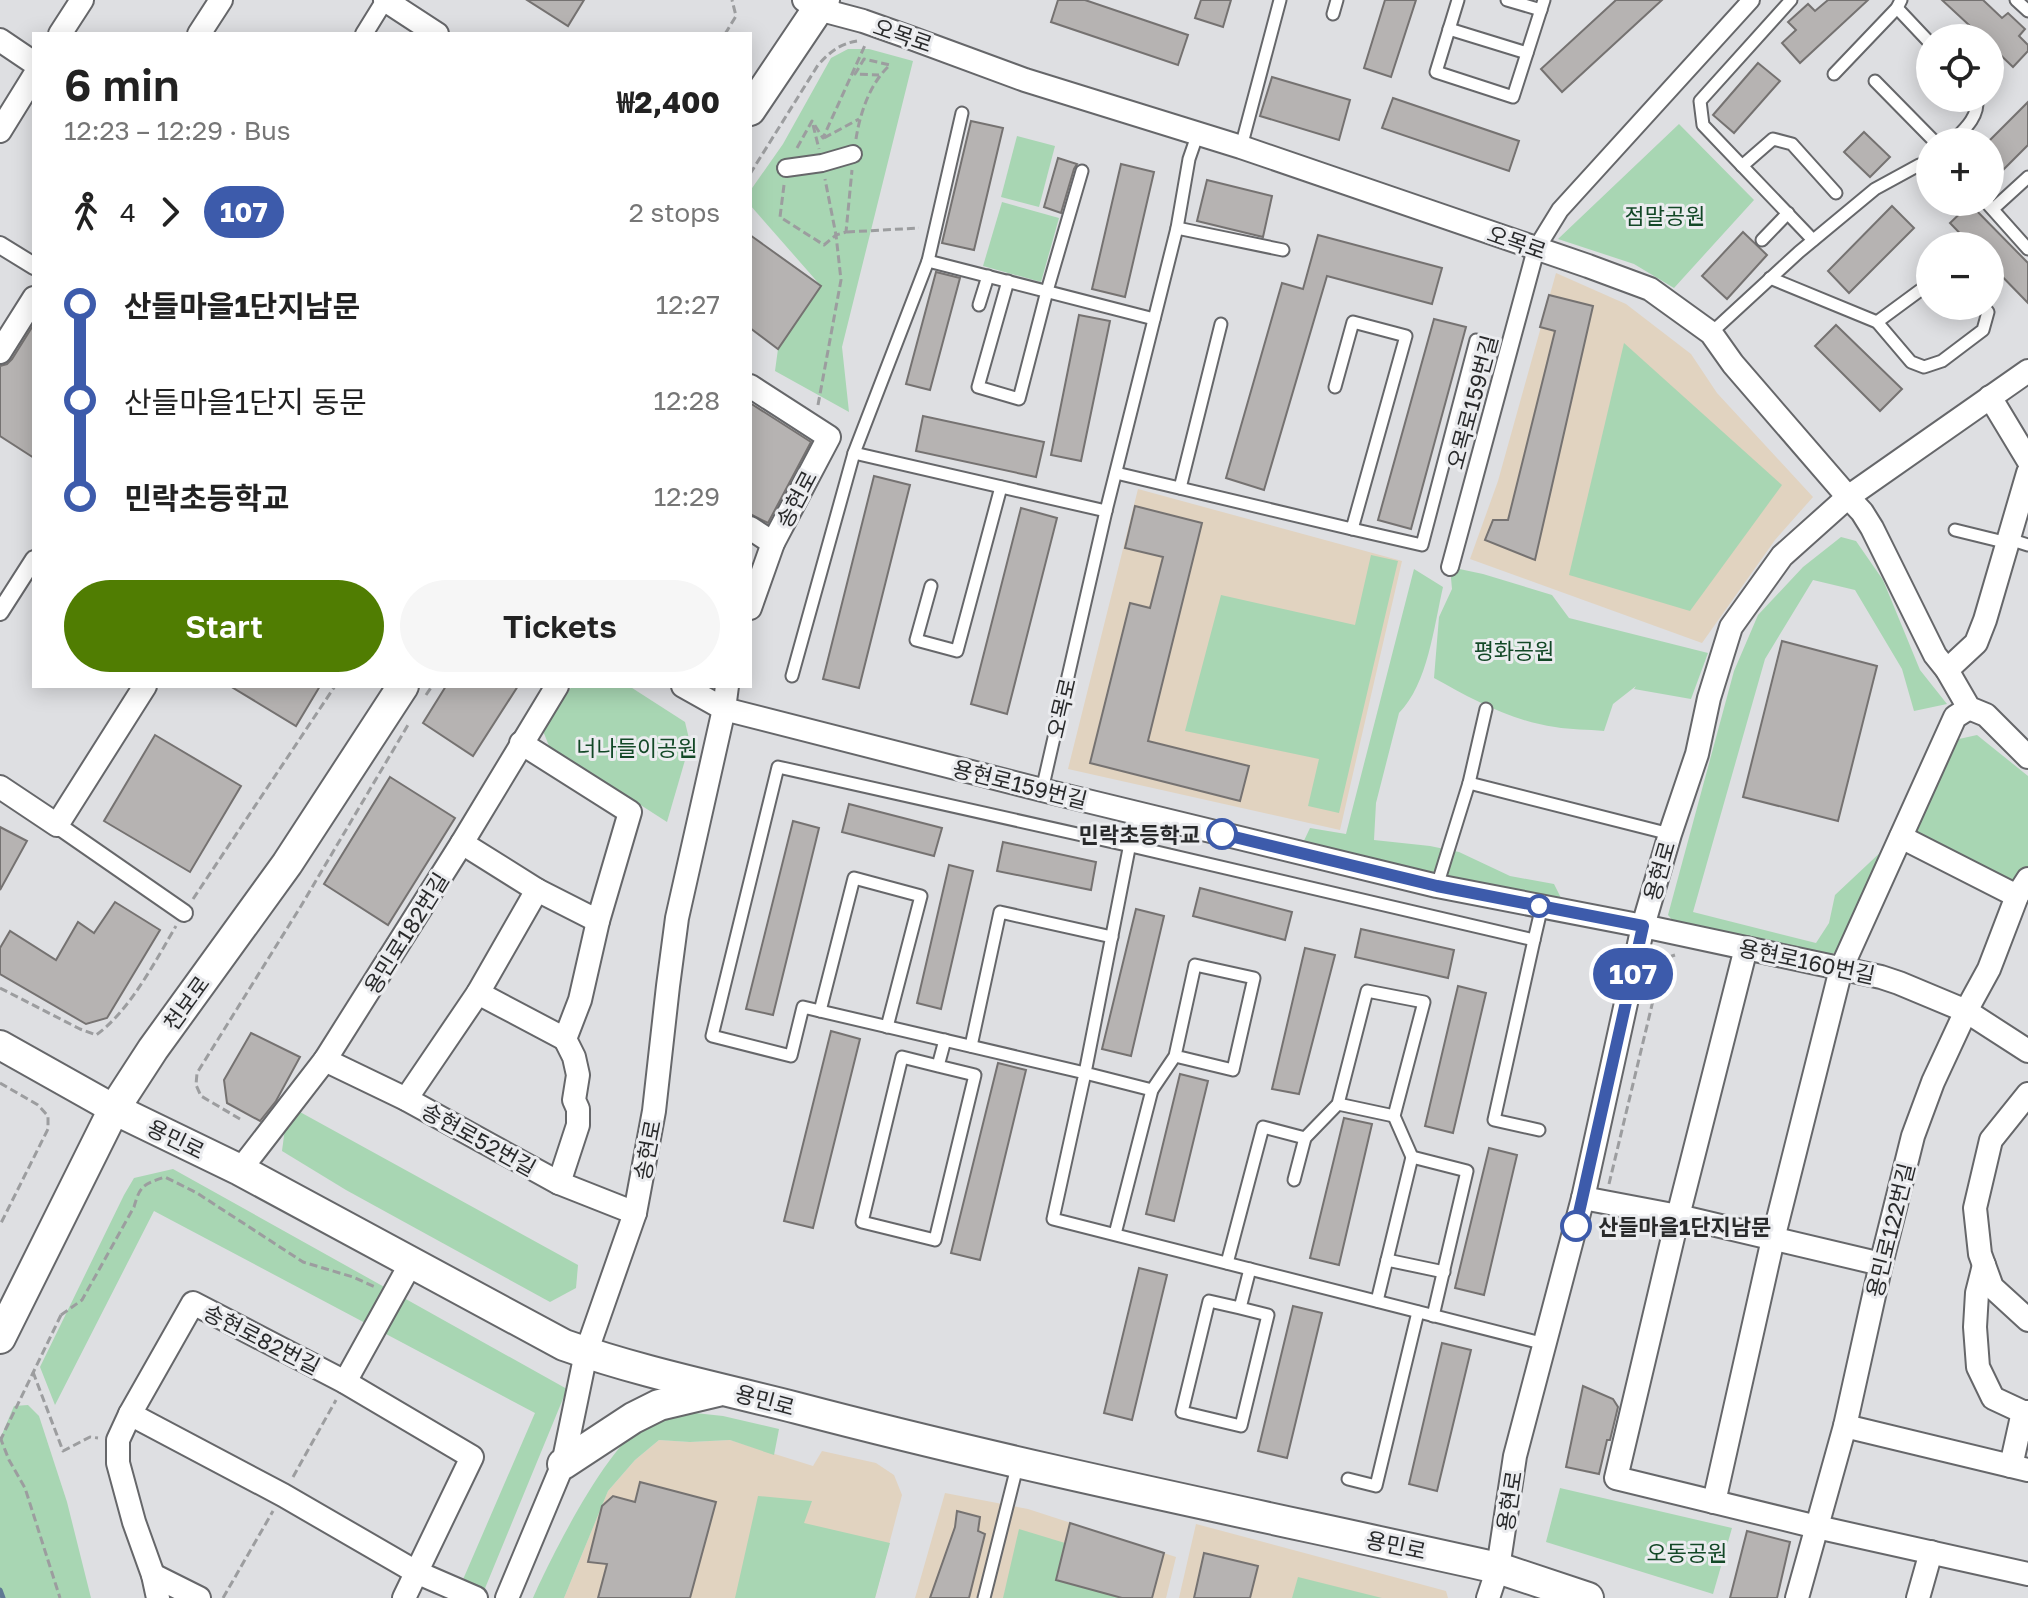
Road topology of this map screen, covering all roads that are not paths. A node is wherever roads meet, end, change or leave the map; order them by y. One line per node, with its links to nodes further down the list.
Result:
1 (82, 0): 18 (street)
2 (221, 0): 19 (street)
3 (385, 0): 20 (street); 21 (street)
4 (1280, 0): 33 (lane)
5 (1337, 0): 15 (lane)
6 (1458, 0): 17 (lane)
7 (1507, 0): 13 (lane)
8 (1751, 0): 48 (street, 오목로159번길)
9 (1791, 0): 35 (lane)
10 (2016, 0): 14 (lane)
11 (815, 3): 28 (main road); 32 (street, 오목로)
12 (1899, 4): 16 (lane); 25 (lane)
13 (1543, 5): 23 (lane)
14 (2028, 11)
15 (1333, 14)
16 (1916, 25)
17 (1449, 29): 23 (lane); 23 (lane)
18 (61, 32)
19 (200, 32)
20 (365, 32)
21 (434, 32)
22 (0, 40): 24 (street)
23 (1527, 53)
24 (32, 62)
25 (1834, 74)
26 (32, 79): 31 (street)
27 (1875, 81): 30 (lane)
28 (752, 107)
29 (962, 113): 51 (lane)
30 (1921, 128)
31 (0, 131)
32 (1198, 133): 33 (street, 오목로); 44 (lane, 오목로)
33 (1241, 147): 48 (street, 오목로)
34 (853, 154): 37 (street)
35 (1742, 166): 40 (lane); 42 (lane)
36 (1916, 167): 46 (lane)
37 (786, 168)
38 (1082, 171): 56 (lane)
39 (2028, 177): 41 (lane)
40 (1836, 193)
41 (2004, 195)
42 (1788, 213): 45 (lane); 46 (lane)
43 (1998, 216): 49 (lane)
44 (1177, 228): 50 (lane); 60 (lane, 오목로)
45 (1762, 240)
46 (1813, 240): 54 (lane)
47 (0, 245): 52 (street)
48 (1536, 249): 64 (street, 오목로); 85 (street, 오목로159번길)
49 (2028, 249)
50 (1283, 250)
51 (928, 261): 53 (lane); 71 (lane)
52 (32, 265)
53 (988, 276): 55 (lane); 59 (lane)
54 (1770, 278): 62 (lane); 64 (lane)
55 (1008, 281): 56 (lane); 56 (lane)
56 (1047, 291): 60 (lane)
57 (1916, 293): 62 (lane)
58 (32, 301): 66 (street)
59 (979, 305)
60 (1154, 319): 73 (lane, 오목로)
61 (1986, 320): 62 (lane)
62 (1877, 322)
63 (1221, 324): 76 (lane)
64 (1711, 333): 77 (street, 오목로)
65 (1476, 340): 80 (lane)
66 (0, 352)
67 (2028, 371): 70 (street, 용현로)
68 (752, 387): 83 (street, 송현로)
69 (1335, 387): 80 (lane)
70 (1990, 397): 72 (street); 77 (street, 용현로)
71 (854, 453): 75 (lane); 90 (lane)
72 (2028, 460)
73 (1116, 473): 76 (lane); 78 (lane, 오목로)
74 (2028, 473): 82 (street)
75 (1001, 487): 78 (lane); 86 (lane)
76 (1180, 488): 80 (lane)
77 (1848, 497): 89 (street, 오목로); 106 (street, 용현로)
78 (1106, 511): 103 (lane, 오목로)
79 (752, 529): 83 (street)
80 (1352, 529)
81 (1955, 530): 82 (lane)
82 (2015, 542): 89 (street)
83 (773, 543): 87 (street, 송현로)
84 (32, 562): 88 (street)
85 (1450, 567)
86 (931, 586)
87 (752, 602)
88 (0, 612)
89 (1947, 670): 96 (street, 오목로)
90 (792, 676)
91 (144, 688): 105 (street)
92 (556, 688): 99 (street, 용민로182번길)
93 (687, 688): 97 (street, 용현로159번길)
94 (727, 688): 97 (street, 송현로)
95 (414, 700): 138 (main road, 천보로)
96 (1969, 708): 100 (street, 오목로); 107 (street)
97 (724, 709): 103 (street, 용현로159번길); 147 (street, 송현로)
98 (1486, 709): 101 (lane)
99 (521, 743): 108 (street, 용민로182번길); 115 (street)
100 (2028, 757)
101 (1469, 783): 106 (lane); 110 (lane)
102 (0, 787): 105 (street)
103 (1042, 790): 104 (street, 용현로159번길)
104 (1136, 813): 109 (lane); 110 (street, 용현로159번길)
105 (57, 825): 114 (street)
106 (1670, 834): 116 (street, 용현로)
107 (1901, 837): 111 (street); 120 (street)
108 (462, 843): 112 (street); 131 (street, 용민로182번길)
109 (1131, 846): 117 (lane); 118 (lane); 122 (lane)
110 (1437, 886): 113 (street, 용현로159번길)
111 (2022, 887): 123 (street, 용민로122번길)
112 (537, 890): 115 (street); 121 (street)
113 (1542, 906): 116 (street, 용현로159번길); 118 (lane)
114 (184, 913)
115 (598, 921): 125 (street)
116 (1643, 926): 119 (street, 용현로160번길); 146 (street, 용현로)
117 (1112, 937): 128 (lane); 133 (lane)
118 (1534, 940): 140 (lane)
119 (1746, 948): 120 (street, 용현로160번길); 148 (street)
120 (1841, 969): 123 (street, 용현로160번길); 150 (street)
121 (478, 993): 125 (street); 136 (street)
122 (820, 1011): 124 (lane); 124 (lane)
123 (1966, 1011): 129 (street, 용현로160번길); 154 (street, 용민로122번길)
124 (887, 1027): 126 (lane)
125 (565, 1039): 145 (street)
126 (945, 1040): 128 (lane); 132 (lane)
127 (0, 1045): 138 (street, 용민로)
128 (971, 1046): 133 (lane)
129 (2028, 1051)
130 (1175, 1056): 130 (lane); 134 (lane)
131 (325, 1060): 136 (street, 송현로52번길); 143 (street, 용민로182번길)
132 (938, 1066): 132 (lane)
133 (1085, 1073): 134 (lane); 149 (lane)
134 (1152, 1090): 149 (lane)
135 (2028, 1094): 155 (street)
136 (406, 1099): 145 (street, 송현로52번길)
137 (1338, 1104): 139 (lane); 139 (lane); 141 (lane)
138 (114, 1109): 143 (main road, 용민로); 163 (main road, 천보로)
139 (1394, 1116): 142 (lane)
140 (1539, 1130)
141 (1305, 1138): 144 (lane); 153 (lane)
142 (1412, 1157): 151 (lane); 157 (lane)
143 (240, 1170): 152 (main road, 용민로)
144 (1294, 1180)
145 (559, 1183): 147 (street, 송현로52번길)
146 (1583, 1198): 148 (street); 164 (street, 용현로)
147 (635, 1213): 165 (street, 송현로)
148 (1678, 1216): 150 (street); 175 (street)
149 (1115, 1234): 153 (lane)
150 (1773, 1239): 154 (street); 175 (street)
151 (1387, 1260): 157 (lane); 158 (lane)
152 (411, 1263): 165 (main road, 용민로); 166 (street)
153 (1227, 1263): 156 (lane)
154 (1881, 1264): 170 (street, 용민로122번길)
155 (1984, 1265): 162 (street); 168 (street)
156 (1250, 1269): 158 (lane); 159 (lane)
157 (1444, 1272): 161 (lane)
158 (1377, 1301): 160 (lane)
159 (1240, 1308): 159 (lane)
160 (1418, 1312): 161 (lane); 174 (lane)
161 (1433, 1316): 164 (lane)
162 (2028, 1320)
163 (4, 1330)
164 (1545, 1344): 178 (street, 용현로)
165 (586, 1353): 167 (main road, 용민로); 172 (street, 송현로)
166 (345, 1382): 169 (street, 송현로82번길); 179 (street, 송현로82번길)
167 (725, 1389): 171 (main road, 용민로); 172 (main road)
168 (2026, 1412): 173 (street)
169 (130, 1414): 179 (street); 181 (street, 송현로82번길)
170 (1845, 1426): 173 (street); 176 (street, 용민로122번길)
171 (1018, 1462): 178 (main road, 용민로); 187 (lane)
172 (563, 1464): 186 (street, 송현로)
173 (2019, 1468)
174 (1348, 1479)
175 (1714, 1502): 176 (street)
176 (1817, 1527): 177 (street); 190 (street, 용민로122번길)
177 (1931, 1552): 180 (street); 191 (street)
178 (1498, 1568): 188 (street, 용현로); 189 (main road, 용민로)
179 (416, 1572): 184 (street, 송현로82번길); 185 (street)
180 (2028, 1574)
181 (153, 1575): 182 (street); 183 (street)
182 (158, 1598)
183 (199, 1598)
184 (404, 1598)
185 (476, 1598)
186 (507, 1598)
187 (984, 1598)
188 (1488, 1598)
189 (1588, 1598)
190 (1797, 1598)
191 (1918, 1598)

